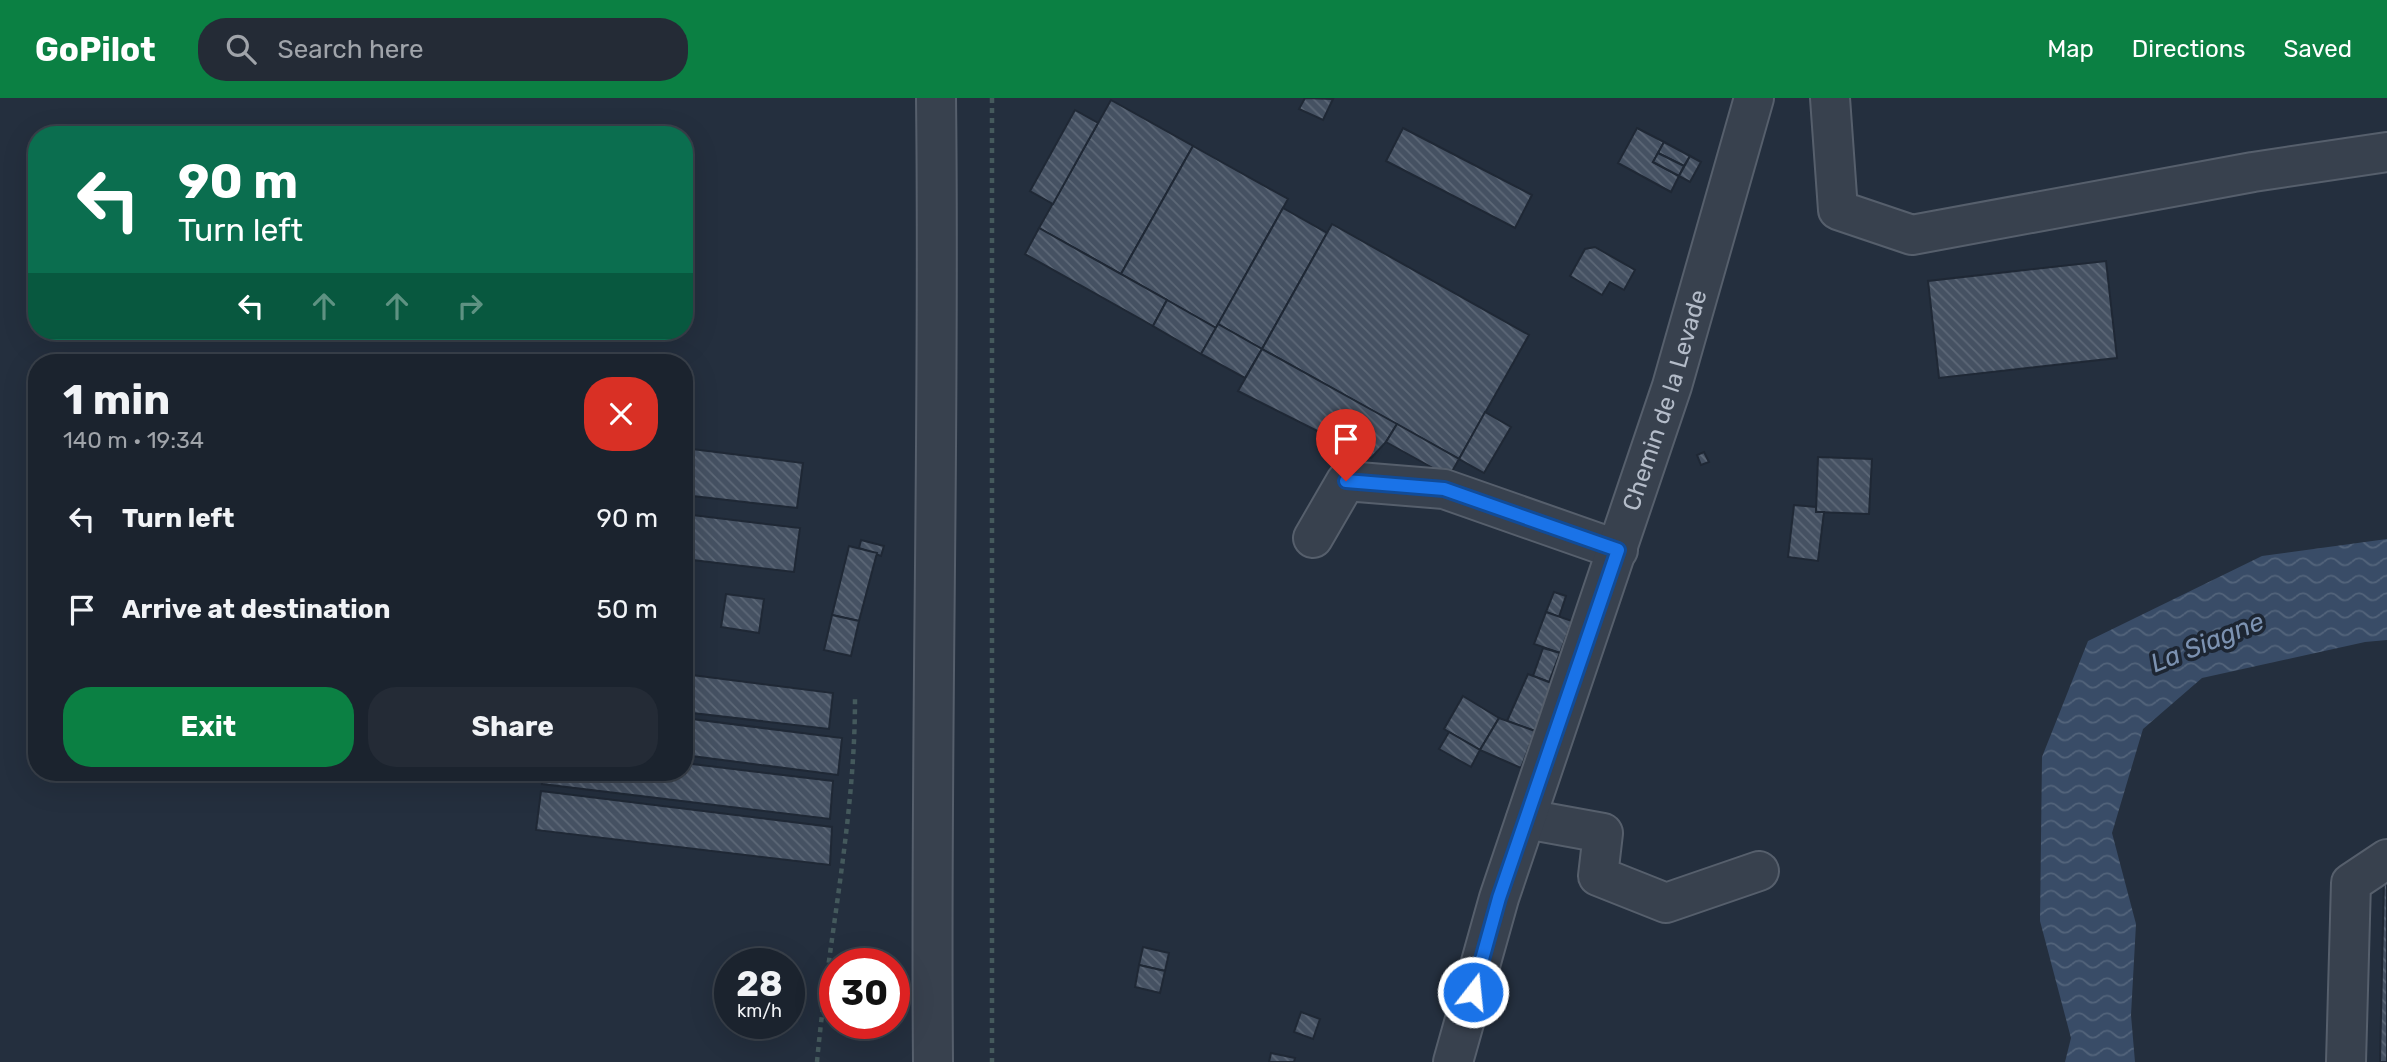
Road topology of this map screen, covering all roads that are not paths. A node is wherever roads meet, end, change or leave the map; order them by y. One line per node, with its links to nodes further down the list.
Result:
1 (936, 98): 10 (street)
2 (1754, 98): 6 (street, Chemin de la Levade)
3 (1830, 98): 4 (street)
4 (2387, 152)
5 (1312, 538): 6 (street)
6 (1618, 550): 7 (street, Chemin de la Levade)
7 (1526, 819): 9 (street); 11 (street, Chemin de la Levade)
8 (2387, 859): 12 (street)
9 (1759, 871)
10 (933, 1062)
11 (1453, 1062)
12 (2346, 1062)

